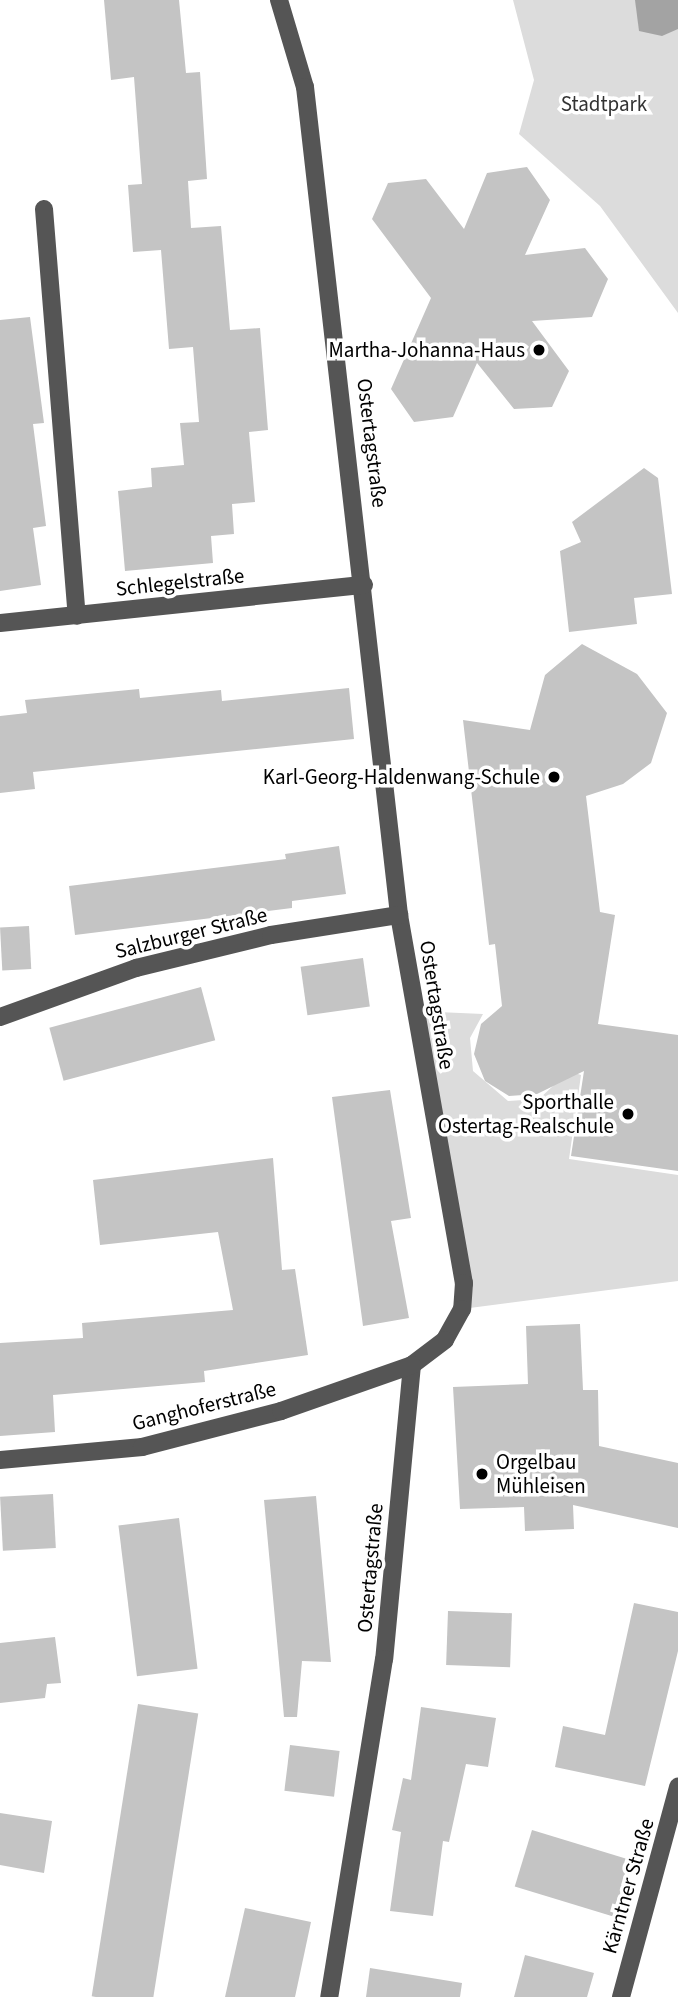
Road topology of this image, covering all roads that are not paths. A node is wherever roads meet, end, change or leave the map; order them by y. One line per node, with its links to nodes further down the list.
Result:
1 (279, 0): 3 (street, Ostertagstraße)
2 (44, 209): 4 (street)
3 (364, 585): 4 (street, Schlegelstraße); 6 (street, Ostertagstraße)
4 (77, 616): 5 (street, Schlegelstraße)
5 (0, 623)
6 (399, 915): 7 (street, Salzburger Straße); 8 (street, Ostertagstraße)
7 (0, 1017)
8 (412, 1364): 9 (street, Ganghoferstraße); 11 (street, Ostertagstraße)
9 (0, 1461)
10 (678, 1787): 12 (street, Kärntner Straße)
11 (329, 1997)
12 (621, 1997)

